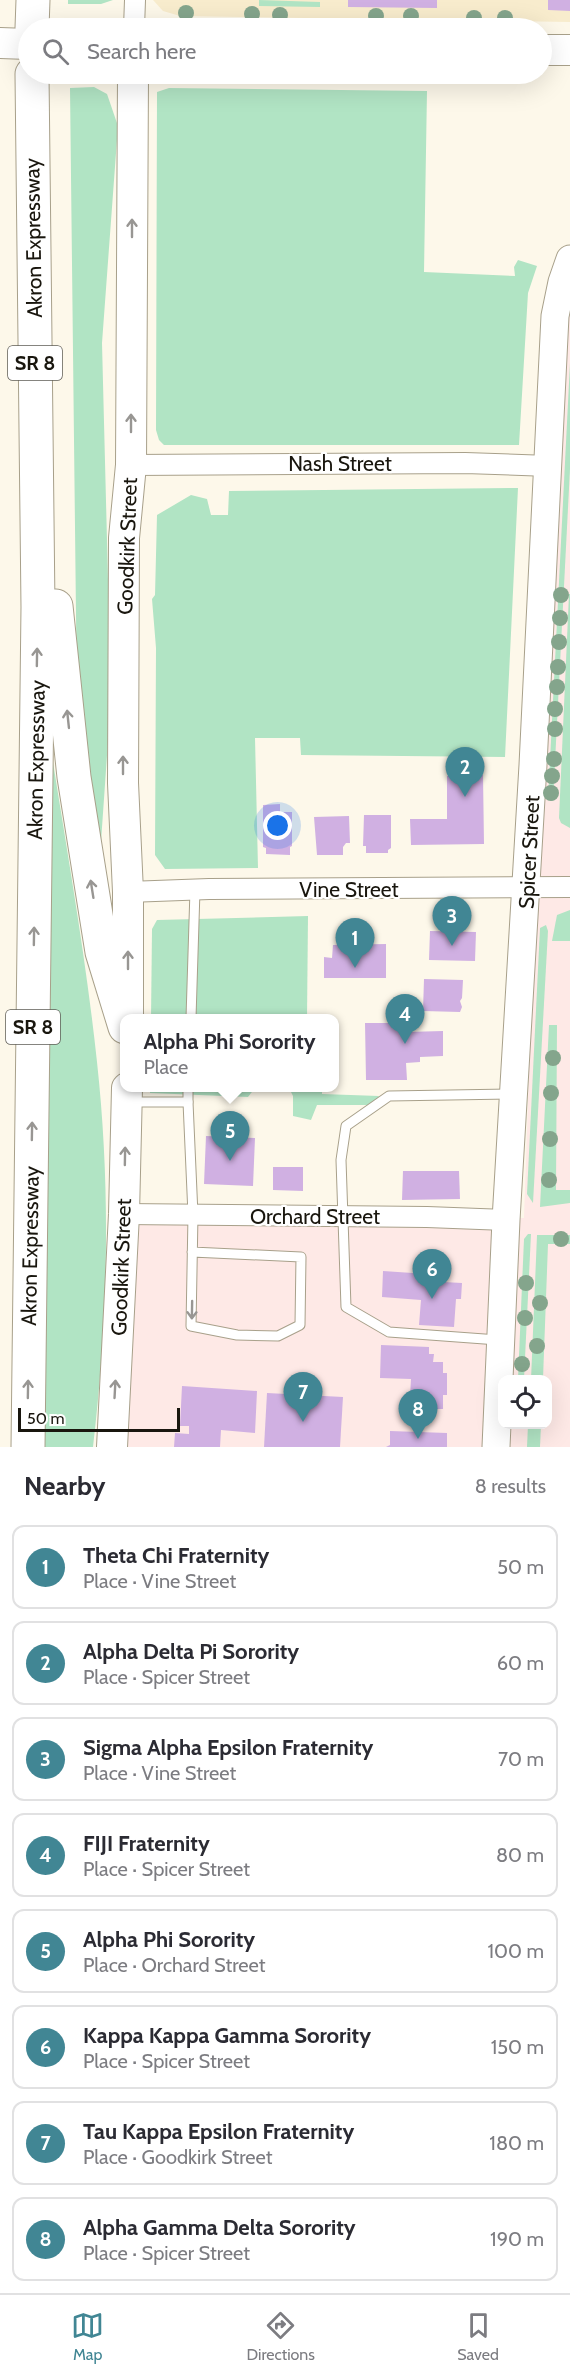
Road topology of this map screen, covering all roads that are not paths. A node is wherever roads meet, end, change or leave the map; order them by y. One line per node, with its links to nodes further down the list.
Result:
1 (33, 0): 3 (highway)
2 (135, 0): 4 (street)
3 (32, 18)
4 (134, 18)
5 (0, 43): 6 (main road)
6 (18, 44)
7 (552, 50): 8 (main road)
8 (570, 50)
9 (32, 84): 11 (highway, Akron Expressway / SR 8)
10 (133, 84): 13 (main road, Goodkirk Street, one-way to 10)
11 (32, 119): 19 (highway, one-way to 11); 32 (highway, Akron Expressway / SR 8, one-way to 11)
12 (570, 260): 14 (street, Spicer Street)
13 (131, 465): 14 (street, Nash Street); 18 (main road, Goodkirk Street, one-way to 13)
14 (549, 466): 15 (street, Spicer Street)
15 (527, 888): 16 (street, Vine Street); 17 (street, Vine Street); 23 (street, Spicer Street)
16 (570, 888)
17 (195, 890): 18 (street, Vine Street); 21 (lane)
18 (128, 892): 20 (main road, Goodkirk Street, one-way to 18)
19 (121, 1014)
20 (128, 1014)
21 (191, 1014)
22 (188, 1092): 25 (lane)
23 (513, 1094): 28 (lane); 29 (street, Spicer Street)
24 (126, 1095): 25 (lane); 26 (main road, Goodkirk Street, one-way to 24)
25 (188, 1102): 27 (lane)
26 (124, 1214): 27 (street, Orchard Street); 33 (main road, Goodkirk Street, one-way to 26)
27 (193, 1215): 28 (street, Orchard Street); 30 (lane)
28 (342, 1217): 29 (street, Orchard Street); 31 (lane)
29 (506, 1220): 31 (street, Spicer Street)
30 (192, 1252): 30 (lane, one-way to 30)
31 (500, 1340): 34 (street, Spicer Street)
32 (28, 1447)
33 (112, 1447)
34 (496, 1447)

